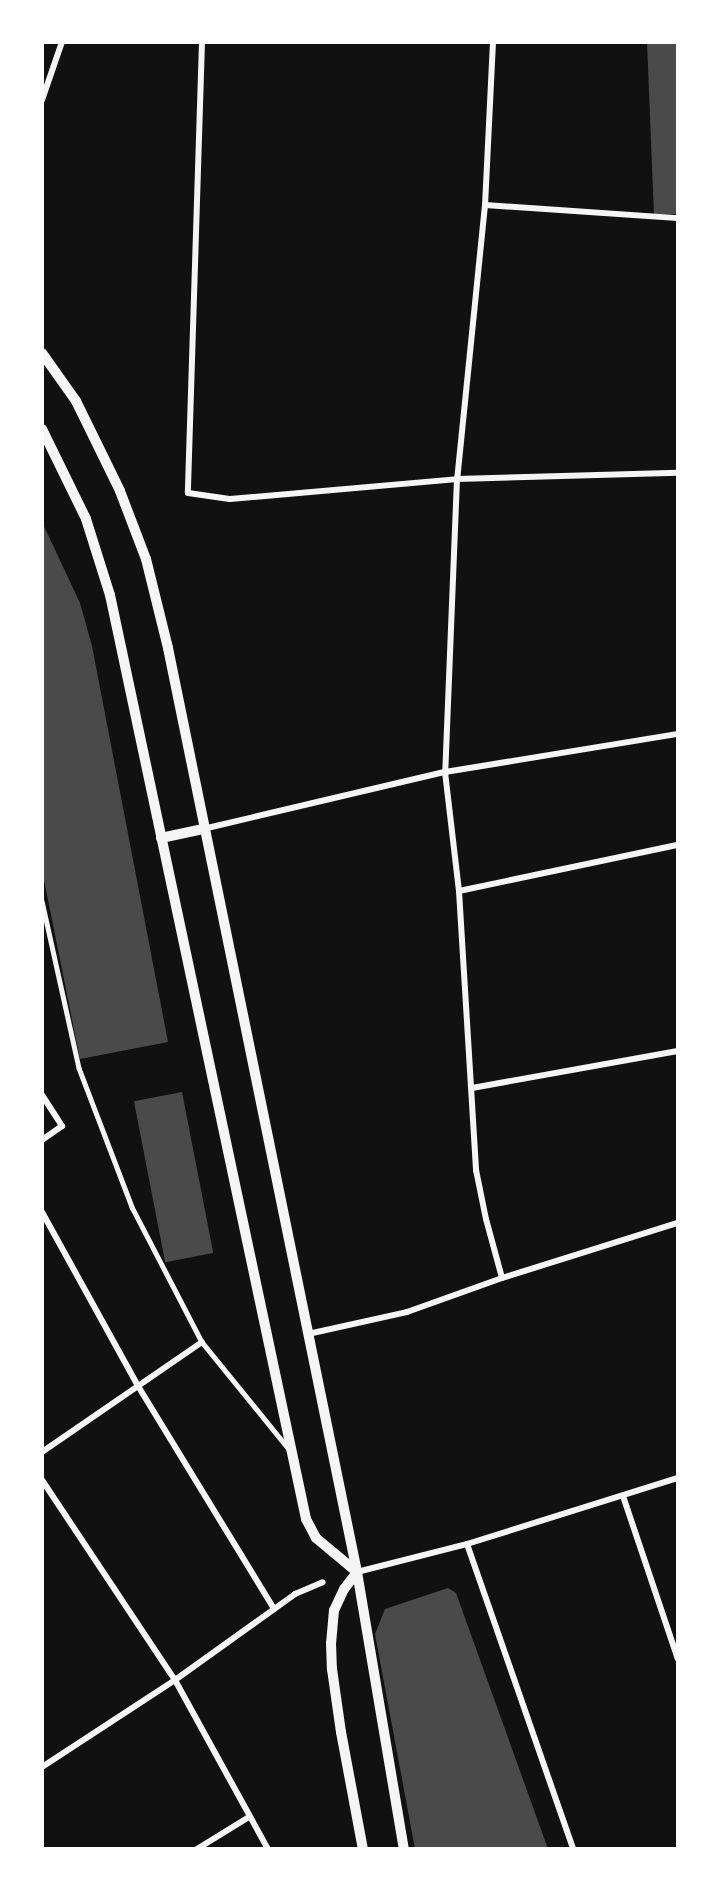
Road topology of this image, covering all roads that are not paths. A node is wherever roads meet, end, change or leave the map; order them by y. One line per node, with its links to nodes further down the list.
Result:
1 (62, 42): 4 (street)
2 (202, 42): 10 (street)
3 (493, 42): 5 (street)
4 (42, 100)
5 (485, 205): 6 (street); 10 (street)
6 (678, 218)
7 (42, 353): 13 (street)
8 (42, 429): 14 (street)
9 (678, 472): 10 (street)
10 (457, 479): 12 (street)
11 (678, 734): 12 (street)
12 (445, 772): 13 (street); 16 (street)
13 (203, 829): 14 (street); 25 (street)
14 (161, 838): 28 (street)
15 (678, 845): 16 (street)
16 (459, 891): 19 (street)
17 (42, 901): 26 (lane)
18 (678, 1051): 19 (street)
19 (472, 1088): 24 (street)
20 (42, 1095): 21 (street)
21 (42, 1140)
22 (42, 1212): 27 (street)
23 (678, 1223): 24 (street)
24 (501, 1278): 25 (street)
25 (308, 1334): 34 (street)
26 (202, 1342): 27 (street); 28 (lane)
27 (138, 1386): 29 (street); 36 (street)
28 (290, 1450): 34 (street)
29 (42, 1452)
30 (678, 1478): 32 (street)
31 (42, 1480): 38 (street)
32 (623, 1496): 33 (street); 37 (street)
33 (467, 1544): 34 (street); 45 (street)
34 (357, 1572): 43 (street); 44 (street)
35 (323, 1582): 36 (street)
36 (274, 1609): 38 (street)
37 (678, 1659)
38 (175, 1680): 39 (street); 40 (street)
39 (42, 1767)
40 (249, 1817): 41 (street); 42 (street)
41 (197, 1849)
42 (268, 1849)
43 (363, 1849)
44 (404, 1849)
45 (573, 1849)

